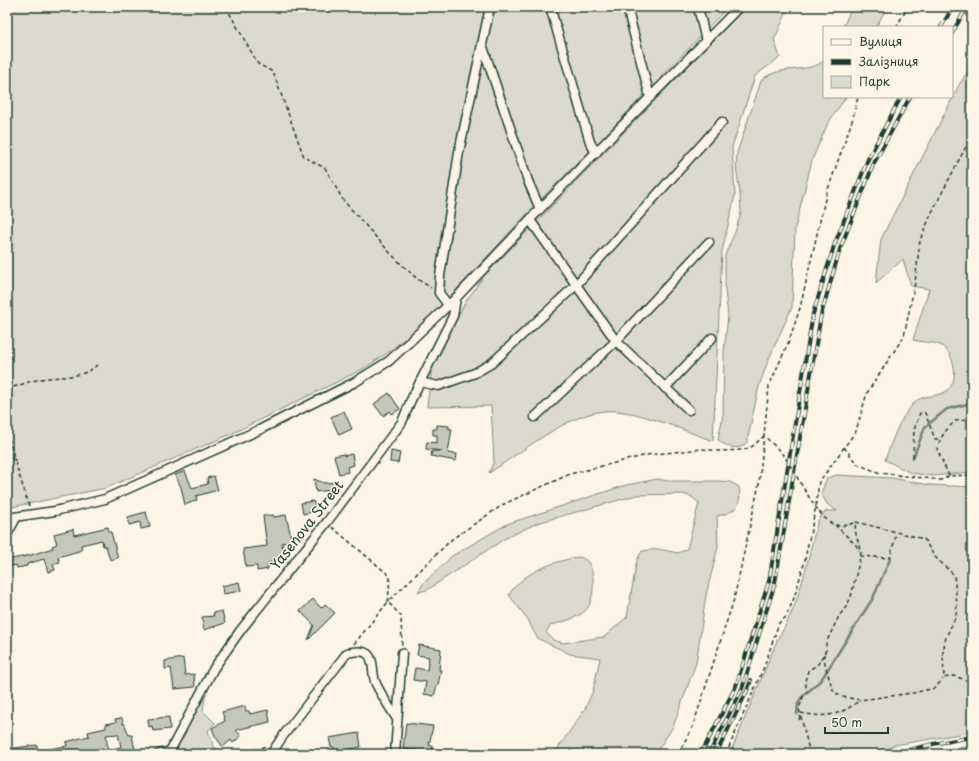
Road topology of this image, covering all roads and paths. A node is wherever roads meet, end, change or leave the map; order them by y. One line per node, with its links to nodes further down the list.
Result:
1 (226, 7): 20 (path)
2 (490, 7): 10 (street)
3 (550, 7): 15 (street)
4 (627, 7): 11 (street)
5 (698, 7): 9 (street)
6 (739, 7): 9 (street)
7 (908, 7): 8 (path)
8 (897, 26)
9 (706, 41): 11 (street)
10 (482, 43): 16 (street); 20 (street)
11 (650, 97): 15 (street)
12 (858, 98): 33 (path)
13 (722, 122): 19 (street)
14 (972, 135): 35 (path)
15 (596, 153): 16 (street)
16 (540, 209): 17 (street)
17 (530, 220): 19 (street); 21 (street)
18 (709, 242): 24 (street)
19 (576, 285): 24 (street); 26 (street)
20 (442, 298): 22 (street)
21 (456, 298): 22 (street); 26 (street, Yasenova Street)
22 (449, 306): 42 (street)
23 (712, 338): 27 (street)
24 (616, 341): 27 (street); 30 (street)
25 (98, 364): 28 (path)
26 (420, 382): 45 (street, Yasenova Street)
27 (665, 388): 29 (street)
28 (7, 389)
29 (689, 410)
30 (535, 417)
31 (972, 420): 34 (path)
32 (7, 432): 38 (path)
33 (764, 436): 41 (path); 52 (path); 68 (path)
34 (940, 439): 37 (path); 40 (path)
35 (844, 446): 40 (path); 41 (path)
36 (7, 450): 38 (path)
37 (913, 457)
38 (15, 462): 42 (path)
39 (972, 475): 40 (path)
40 (949, 476)
41 (816, 506): 47 (path); 69 (path)
42 (32, 516): 44 (street)
43 (7, 518): 44 (street)
44 (16, 518): 48 (street)
45 (327, 522): 52 (path); 63 (street, Yasenova Street)
46 (856, 522): 47 (path); 50 (path); 56 (path)
47 (835, 525): 50 (path)
48 (7, 535)
49 (896, 535): 51 (path)
50 (860, 553): 51 (path)
51 (860, 556): 55 (path)
52 (388, 602): 53 (path); 54 (path)
53 (402, 653): 60 (street)
54 (347, 654): 60 (street); 66 (street)
55 (824, 654): 58 (path); 59 (path)
56 (944, 678): 57 (path); 58 (path)
57 (972, 682)
58 (860, 700): 59 (path)
59 (801, 713): 61 (path); 70 (path)
60 (397, 719): 67 (street)
61 (799, 720)
62 (269, 744): 65 (path)
63 (172, 753): 64 (street, Yasenova Street)
64 (159, 754)
65 (234, 754)
66 (271, 754)
67 (395, 754)
68 (678, 754)
69 (726, 754)
70 (810, 754)

